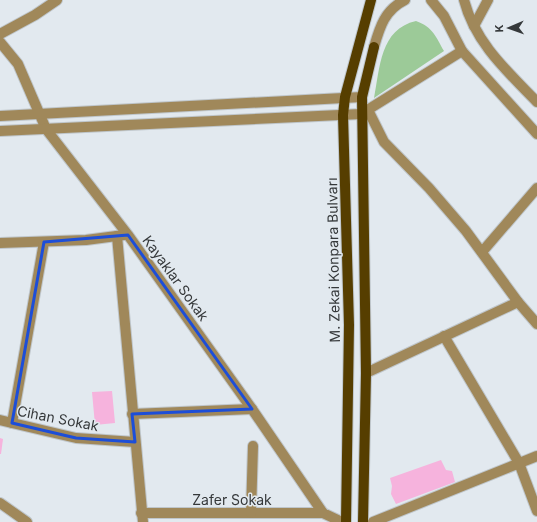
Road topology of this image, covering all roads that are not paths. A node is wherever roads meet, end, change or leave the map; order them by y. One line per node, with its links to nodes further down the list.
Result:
1 (56, 0): 8 (street)
2 (370, 0): 12 (main road, M. Zekai Konpara Bulvarı)
3 (406, 0): 10 (street)
4 (431, 0): 11 (street)
5 (464, 0): 7 (street)
6 (488, 0): 7 (street)
7 (474, 26): 14 (street)
8 (0, 34)
9 (0, 42): 16 (street, Kayaklar Sokak)
10 (374, 47): 13 (main road)
11 (462, 51): 15 (street); 21 (street)
12 (345, 97): 13 (street); 16 (street); 17 (main road, M. Zekai Konpara Bulvarı)
13 (362, 97): 15 (main road)
14 (537, 102)
15 (365, 112): 17 (street); 27 (street); 31 (main road)
16 (38, 115): 18 (street); 19 (street, Kayaklar Sokak)
17 (343, 115): 19 (street); 47 (main road, M. Zekai Konpara Bulvarı)
18 (0, 116)
19 (46, 130): 20 (street); 23 (street, Kayaklar Sokak)
20 (0, 131)
21 (537, 134)
22 (537, 188): 27 (street)
23 (128, 235): 24 (street); 32 (street, Kayaklar Sokak)
24 (117, 236): 25 (street); 33 (street)
25 (44, 242): 26 (street); 35 (street)
26 (0, 244)
27 (482, 252): 28 (street)
28 (518, 302): 29 (street); 30 (street)
29 (537, 324)
30 (444, 336): 31 (street); 39 (street)
31 (366, 373): 48 (main road)
32 (252, 409): 33 (street); 43 (street, Kayaklar Sokak)
33 (132, 414): 36 (street)
34 (0, 420): 35 (street, Cihan Sokak)
35 (12, 423): 36 (street, Cihan Sokak)
36 (135, 442): 44 (street)
37 (253, 446): 42 (street)
38 (537, 456): 39 (street)
39 (519, 463): 41 (street); 49 (street)
40 (0, 503): 45 (street)
41 (537, 511)
42 (251, 513): 43 (street, Zafer Sokak); 44 (street, Zafer Sokak)
43 (323, 513): 46 (street)
44 (142, 517)
45 (27, 522)
46 (342, 522)
47 (346, 522)
48 (363, 522)
49 (372, 522)

